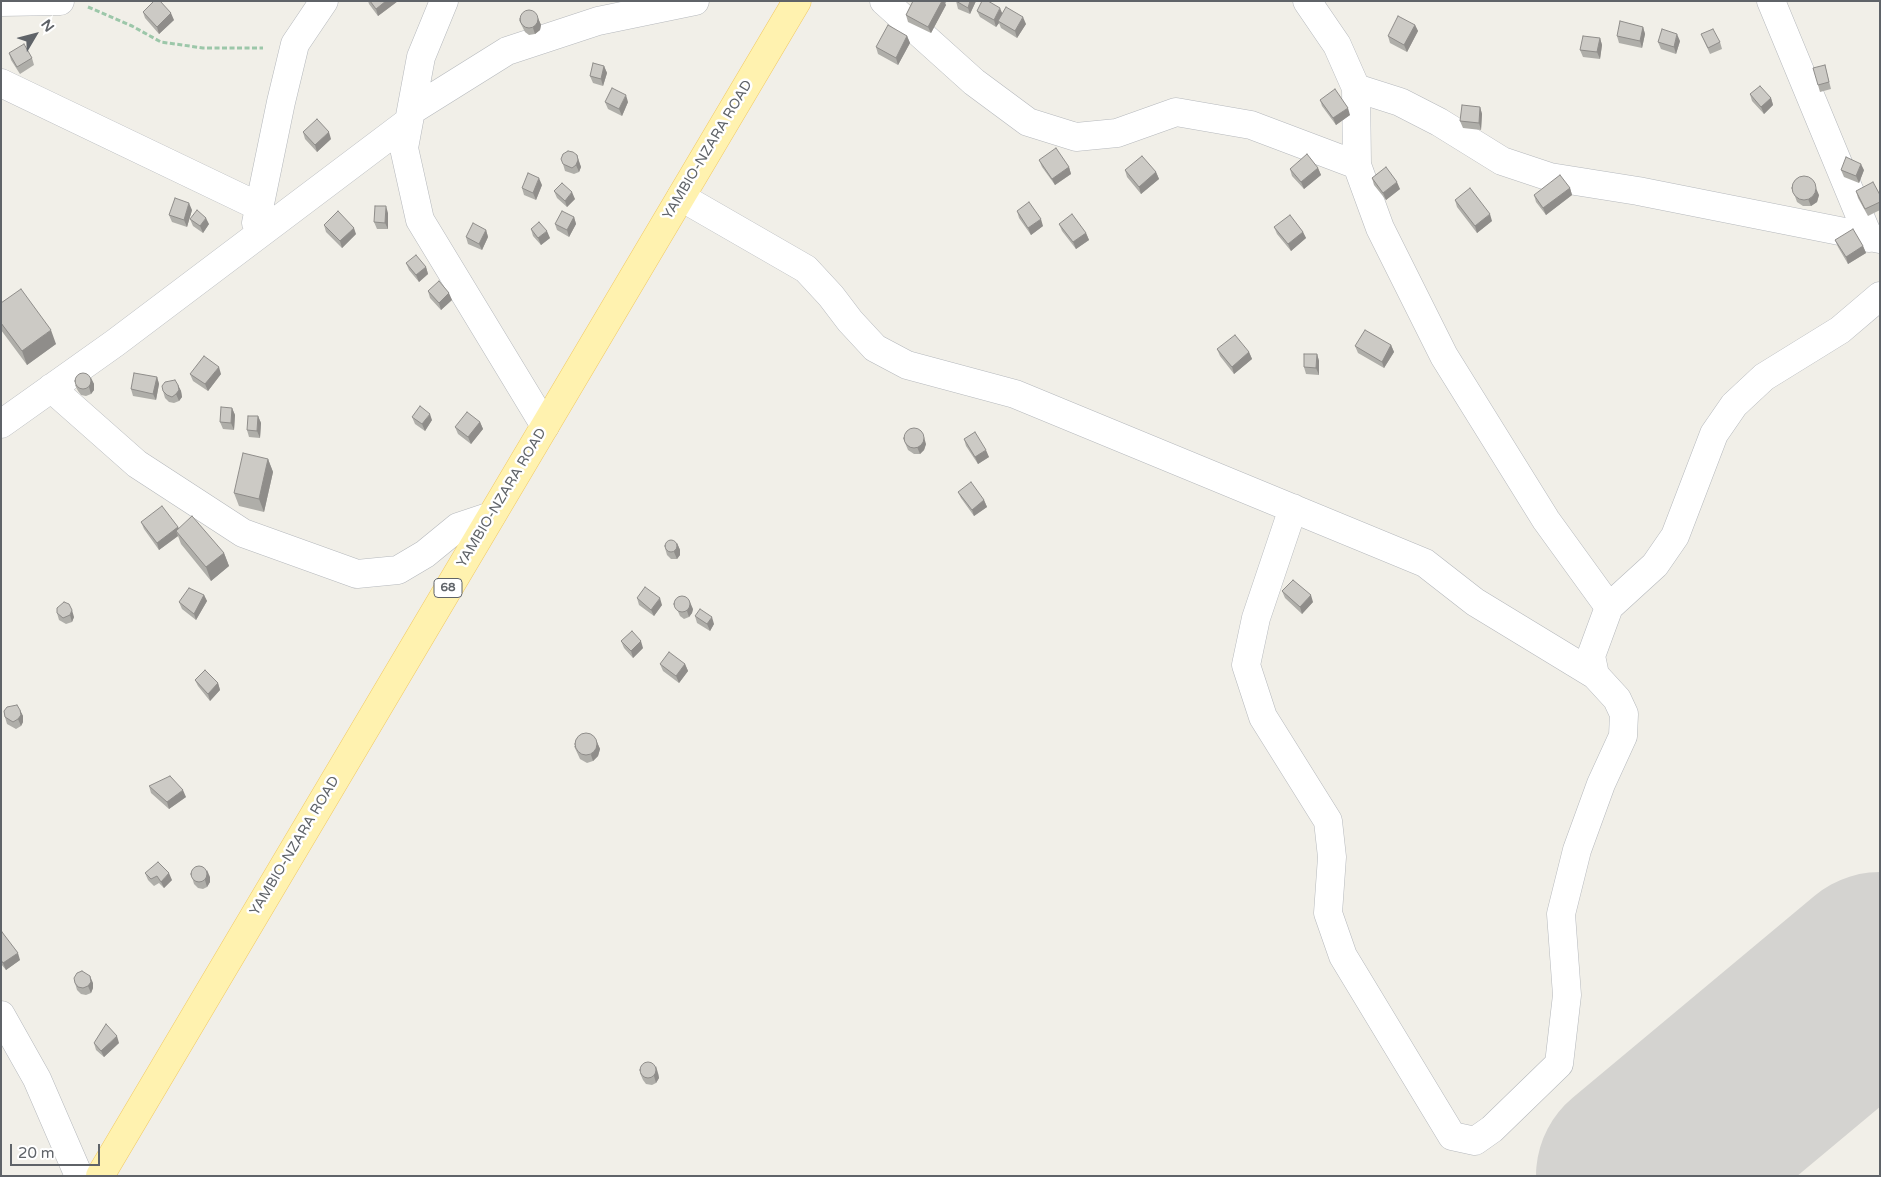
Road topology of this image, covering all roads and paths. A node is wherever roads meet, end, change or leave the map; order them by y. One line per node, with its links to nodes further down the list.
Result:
1 (324, 1): 10 (street)
2 (444, 1): 13 (street)
3 (696, 1): 13 (street)
4 (797, 1): 15 (main road, YAMBIO-NZARA ROAD / 68)
5 (884, 1): 14 (street)
6 (1307, 1): 12 (street)
7 (1, 2): 9 (street)
8 (1771, 2): 17 (street)
9 (72, 3): 10 (path)
10 (295, 44): 16 (street)
11 (1, 83): 16 (street)
12 (1356, 88): 14 (street); 17 (street)
13 (410, 117): 18 (street); 22 (street)
14 (1357, 165): 25 (street)
15 (681, 197): 22 (main road, YAMBIO-NZARA ROAD / 68); 23 (street)
16 (260, 207): 18 (street)
17 (1874, 238)
18 (253, 239): 20 (street)
19 (1880, 296): 25 (street)
20 (51, 388): 21 (street); 24 (street)
21 (1, 424)
22 (545, 426): 24 (main road, YAMBIO-NZARA ROAD / 68)
23 (1293, 508): 26 (street); 26 (street)
24 (491, 516): 29 (main road, YAMBIO-NZARA ROAD / 68)
25 (1609, 608): 26 (street)
26 (1595, 675)
27 (1, 1015): 28 (street)
28 (79, 1176)
29 (100, 1176)

